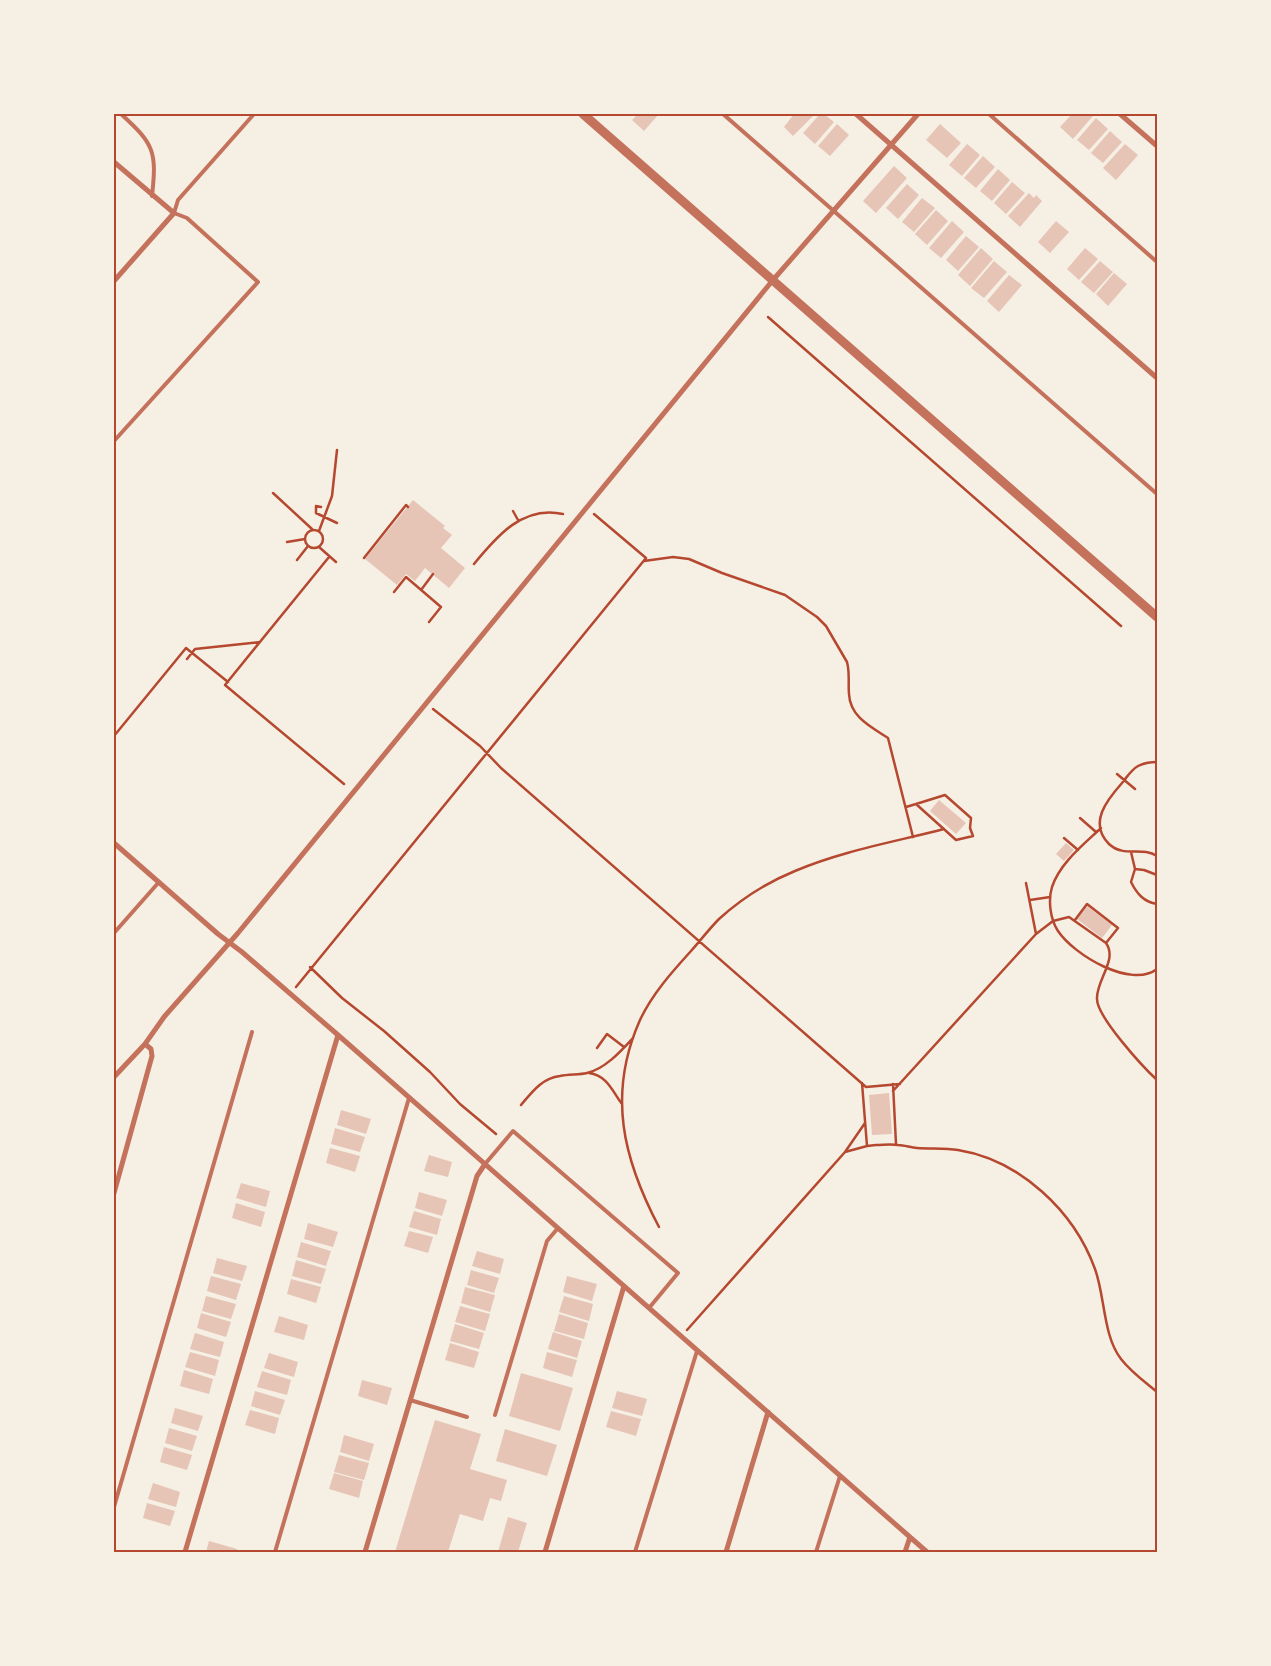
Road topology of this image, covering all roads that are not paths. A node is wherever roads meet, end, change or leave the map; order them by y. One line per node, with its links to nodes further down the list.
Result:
1 (121, 114): 12 (lane)
2 (254, 114): 14 (lane)
3 (583, 114): 16 (street)
4 (723, 114): 13 (lane)
5 (856, 114): 9 (street)
6 (918, 114): 9 (street)
7 (989, 114): 15 (lane)
8 (1120, 114): 10 (street)
9 (891, 144): 13 (street); 18 (street)
10 (1157, 146)
11 (114, 162): 12 (street)
12 (152, 196): 14 (street)
13 (833, 210): 16 (street); 20 (lane)
14 (174, 213): 17 (street); 19 (lane)
15 (1157, 262)
16 (772, 280): 21 (street); 25 (street)
17 (114, 281)
18 (1157, 378)
19 (114, 441)
20 (1157, 494)
21 (1155, 611)
22 (114, 843): 23 (street)
23 (158, 882): 24 (lane); 25 (street)
24 (114, 932)
25 (230, 943): 27 (street); 28 (street)
26 (252, 1032): 42 (lane)
27 (338, 1036): 30 (street); 44 (street)
28 (145, 1044): 29 (street); 32 (street)
29 (114, 1077)
30 (409, 1098): 31 (street); 45 (lane)
31 (485, 1164): 33 (street); 35 (lane); 37 (street)
32 (114, 1193)
33 (558, 1228): 34 (street); 39 (lane)
34 (624, 1286): 35 (street); 47 (street)
35 (649, 1308): 36 (street)
36 (698, 1351): 38 (street); 48 (lane)
37 (410, 1400): 40 (lane); 46 (street)
38 (768, 1412): 41 (street); 49 (street)
39 (495, 1415)
40 (467, 1417)
41 (840, 1476): 43 (street); 50 (lane)
42 (114, 1507)
43 (910, 1537): 51 (street); 52 (street)
44 (185, 1552)
45 (275, 1552)
46 (366, 1552)
47 (545, 1552)
48 (636, 1552)
49 (726, 1552)
50 (816, 1552)
51 (905, 1552)
52 (926, 1552)

